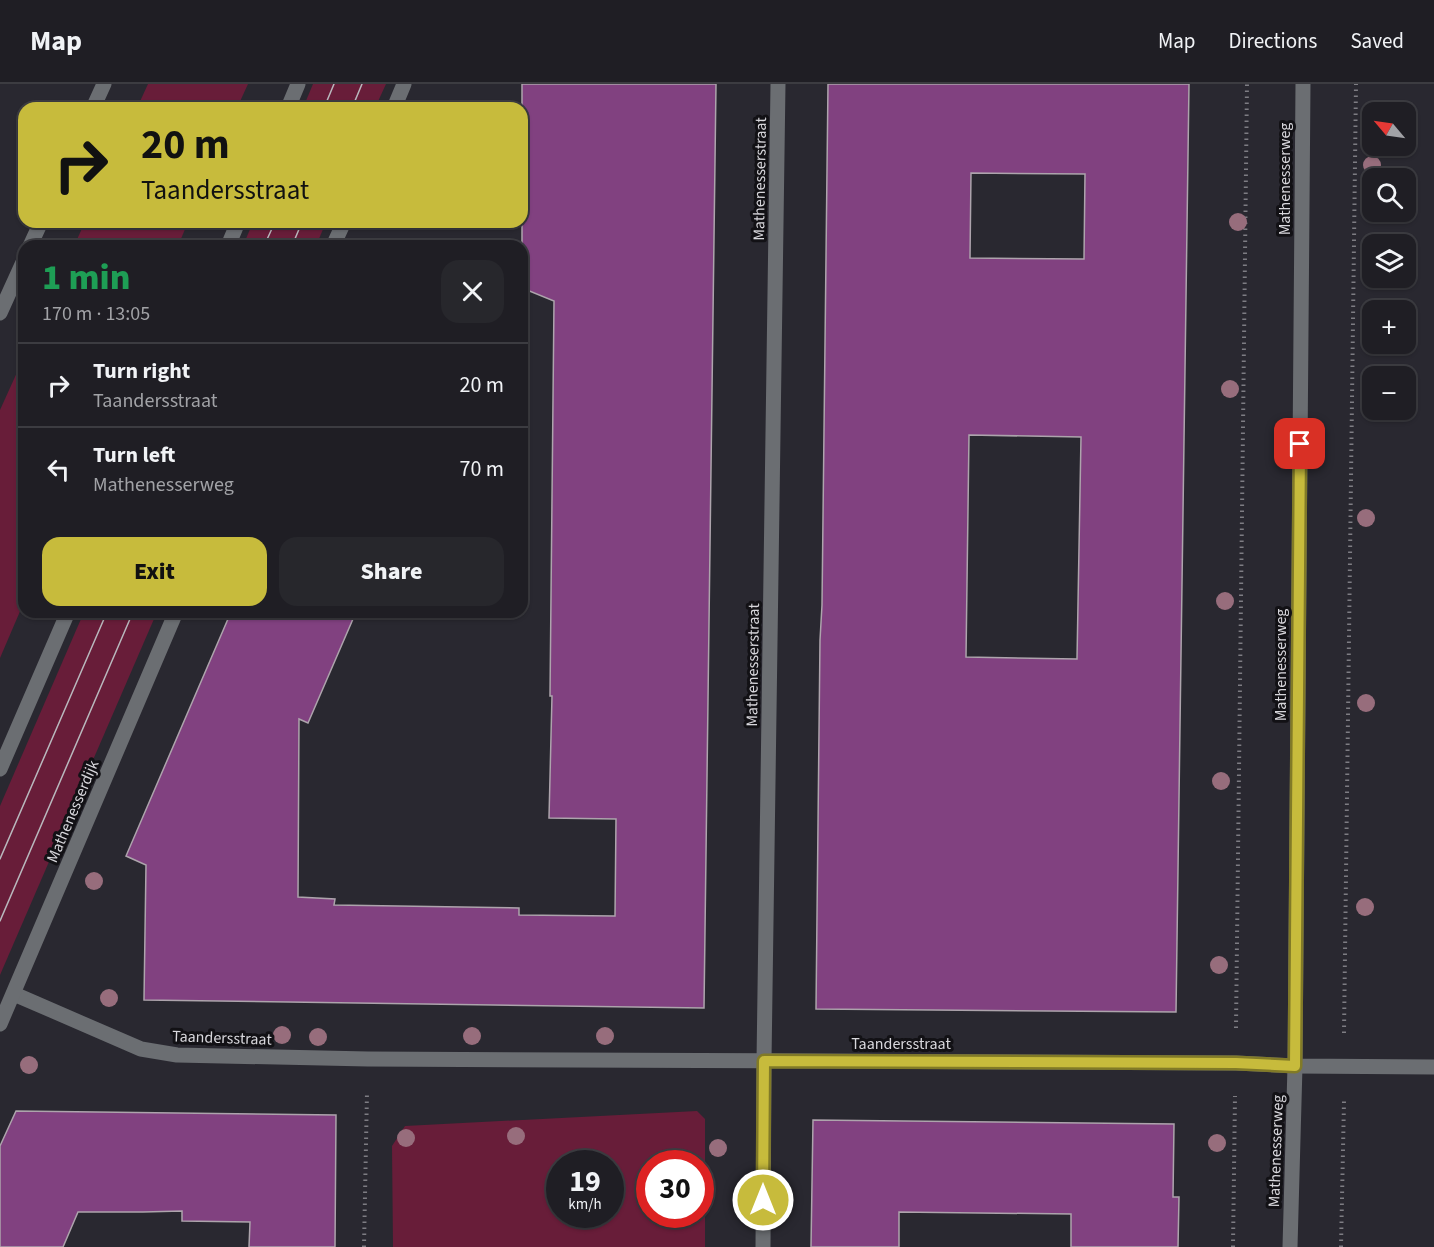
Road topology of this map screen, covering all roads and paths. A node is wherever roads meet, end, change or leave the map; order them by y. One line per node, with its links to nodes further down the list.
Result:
1 (104, 84): 8 (street)
2 (298, 84): 9 (street)
3 (404, 84): 10 (street)
4 (778, 84): 19 (street, Mathenesserstraat)
5 (1247, 84): 20 (path)
6 (1303, 84): 21 (street, Mathenesserweg)
7 (1356, 84): 22 (path)
8 (96, 102)
9 (290, 102)
10 (396, 102)
11 (18, 273): 12 (street)
12 (0, 313)
13 (65, 618): 15 (street)
14 (173, 618): 16 (street, Mathenesserdijk)
15 (0, 769)
16 (14, 994): 17 (street, Mathenesserdijk); 18 (street, Taandersstraat)
17 (0, 1024)
18 (368, 1059): 19 (street, Taandersstraat); 24 (path)
19 (764, 1061): 20 (street, Taandersstraat); 25 (street, Mathenesserstraat)
20 (1236, 1063): 21 (street, Taandersstraat); 26 (path)
21 (1295, 1066): 22 (street, Taandersstraat); 27 (street, Mathenesserweg)
22 (1344, 1066): 23 (street, Taandersstraat); 28 (path)
23 (1434, 1067)
24 (364, 1247)
25 (763, 1247)
26 (1233, 1247)
27 (1290, 1247)
28 (1341, 1247)

